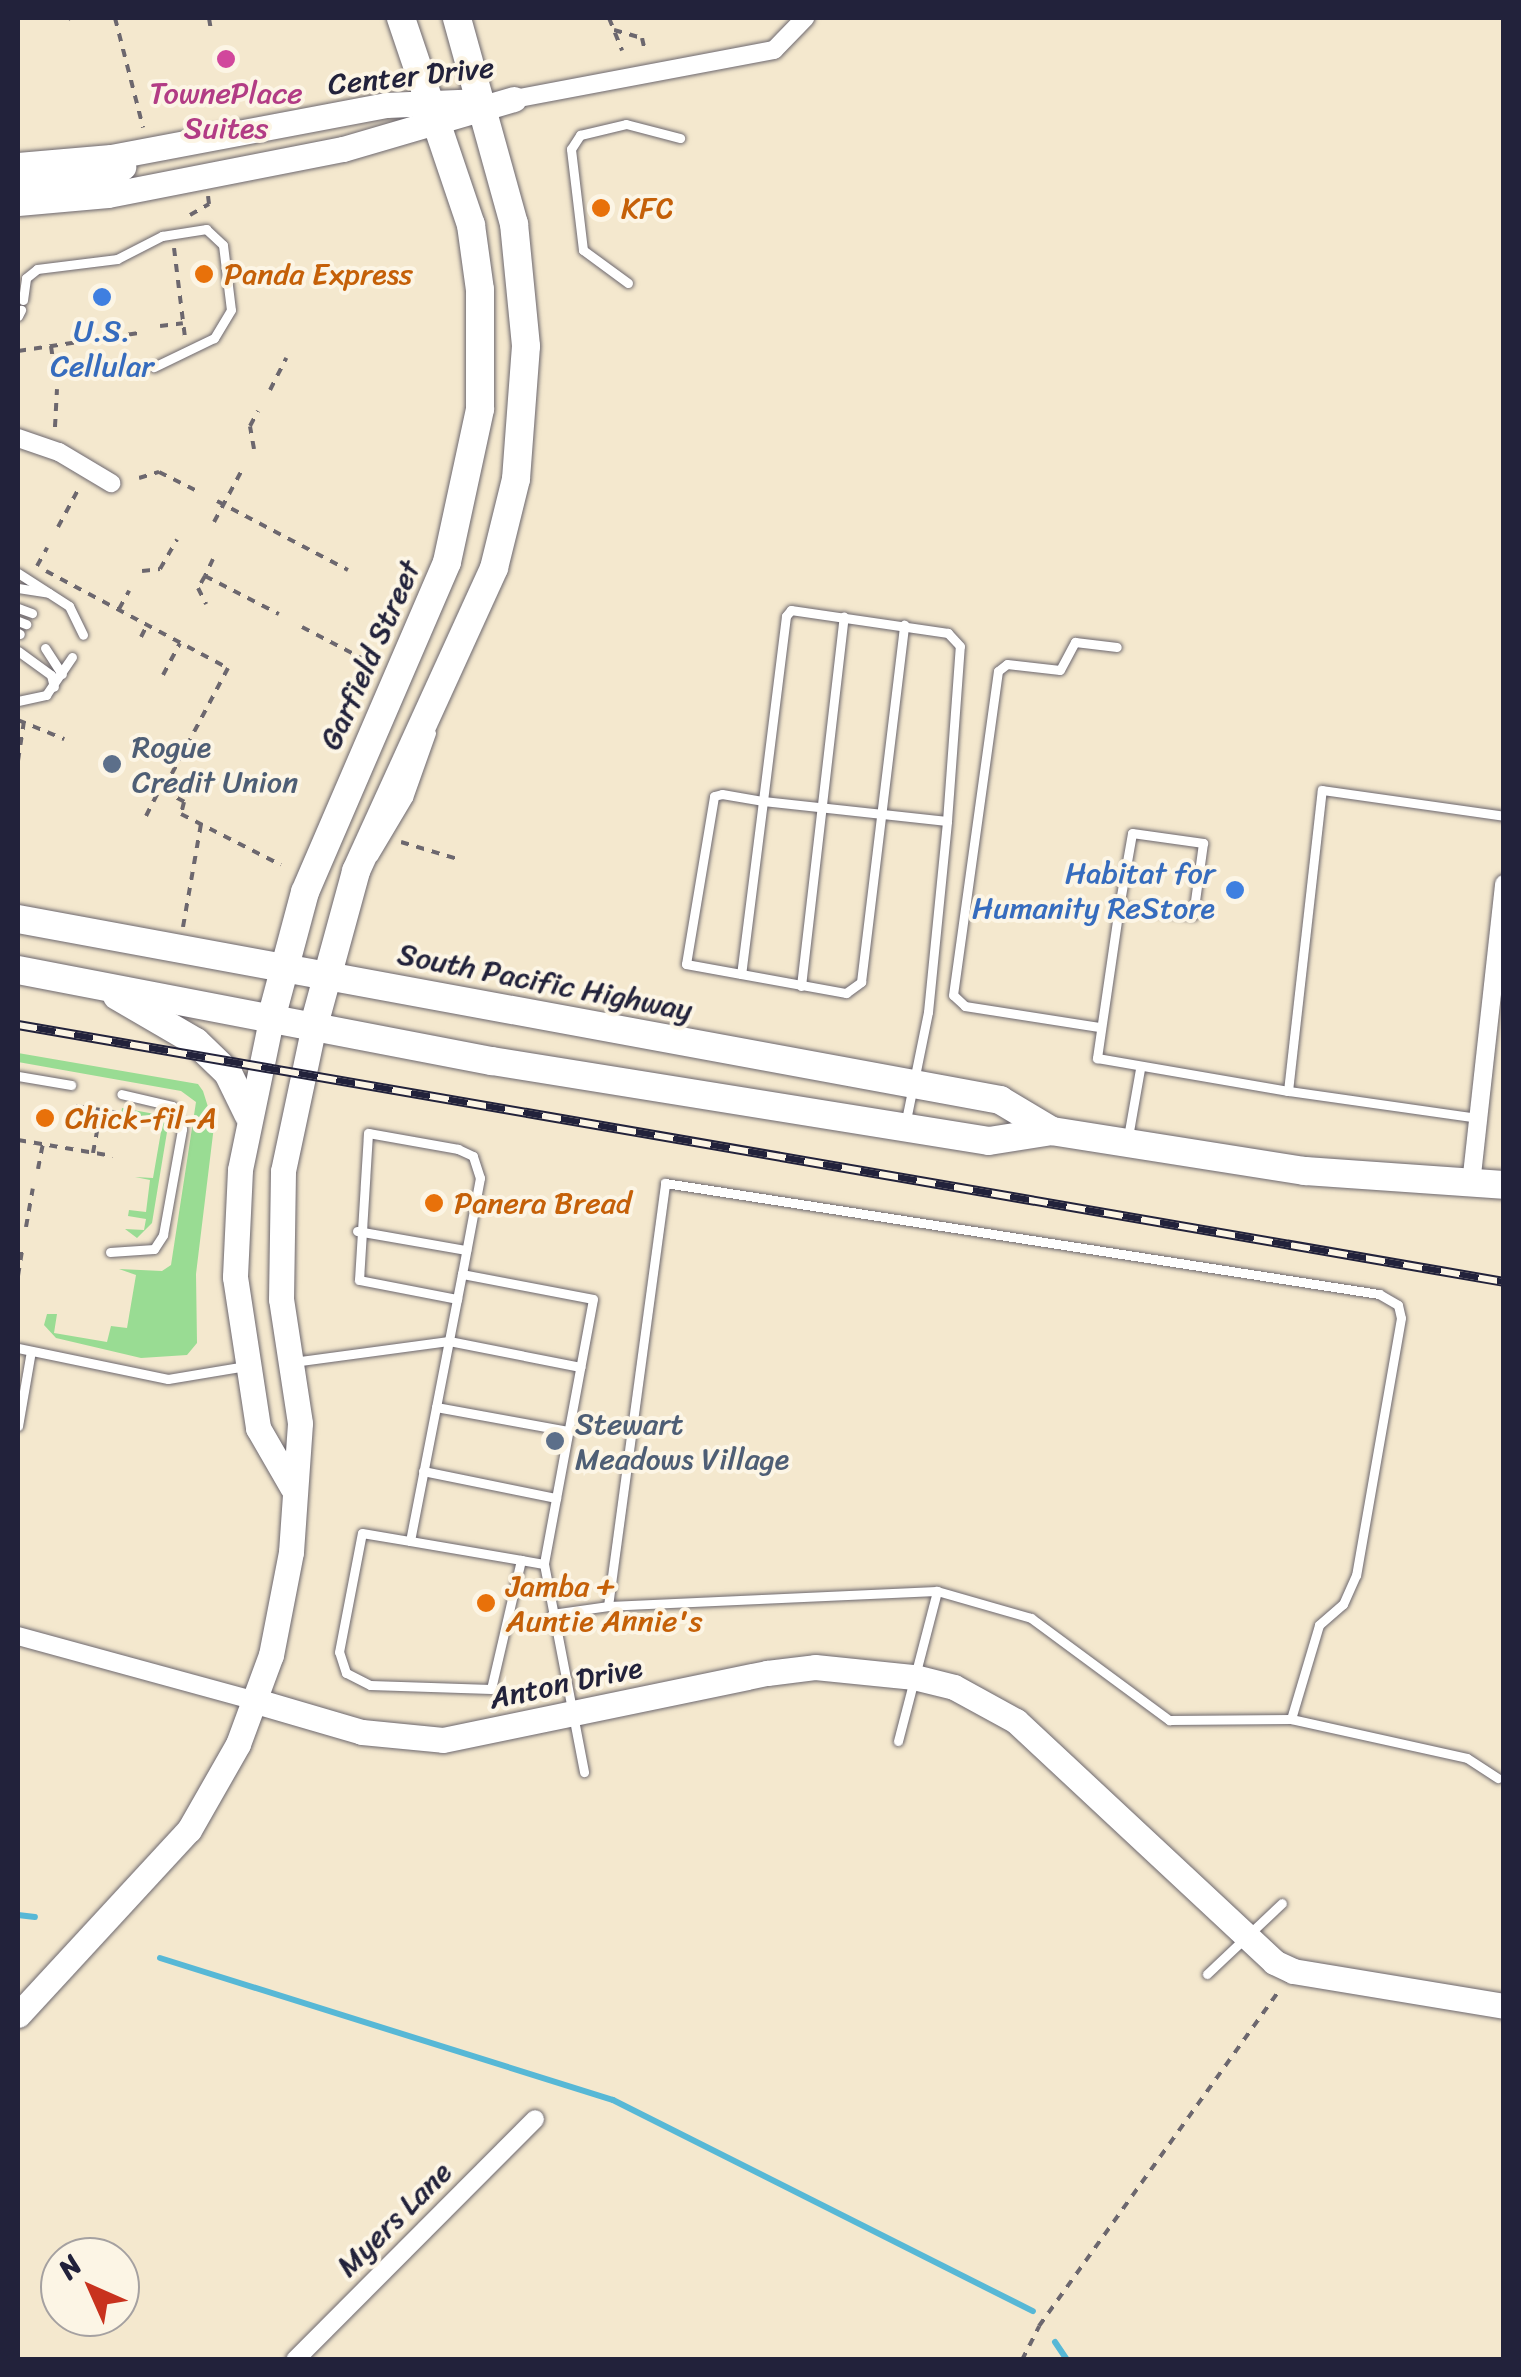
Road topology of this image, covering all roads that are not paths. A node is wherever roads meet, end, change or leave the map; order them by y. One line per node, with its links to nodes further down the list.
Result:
1 (401, 18): 6 (main road, Garfield Street)
2 (458, 18): 5 (main road)
3 (805, 18): 4 (street, Center Drive)
4 (514, 99): 5 (main road, Center Drive)
5 (484, 105): 6 (main road, Center Drive); 42 (main road)
6 (436, 113): 8 (main road, Center Drive); 11 (main road, Center Drive); 41 (main road, Garfield Street)
7 (680, 138): 12 (lane)
8 (146, 141): 9 (main road, Center Drive); 10 (main road)
9 (18, 165)
10 (18, 182)
11 (18, 203)
12 (628, 283)
13 (20, 309): 14 (lane)
14 (154, 368)
15 (18, 438): 16 (street)
16 (111, 483)
17 (18, 573): 19 (lane)
18 (18, 588): 19 (lane)
19 (56, 594): 24 (lane)
20 (18, 608): 21 (lane)
21 (32, 613)
22 (844, 616): 23 (lane); 32 (lane); 33 (lane)
23 (904, 626): 34 (lane); 36 (lane)
24 (83, 635)
25 (1117, 647): 48 (lane)
26 (45, 648): 29 (lane)
27 (18, 651): 30 (lane)
28 (72, 657): 29 (lane)
29 (62, 674): 30 (lane)
30 (54, 687): 31 (lane)
31 (18, 700)
32 (763, 800): 33 (lane); 43 (lane); 43 (lane)
33 (821, 807): 34 (lane); 45 (lane)
34 (882, 814): 36 (lane); 45 (lane)
35 (1504, 816): 53 (lane)
36 (947, 821): 51 (lane)
37 (1504, 884): 56 (street)
38 (1119, 907): 38 (lane); 48 (lane)
39 (18, 920): 41 (main road, South Pacific Highway)
40 (18, 970): 44 (main road, South Pacific Highway)
41 (283, 970): 42 (main road, South Pacific Highway); 46 (main road, Garfield Street)
42 (327, 974): 47 (main road); 51 (main road, South Pacific Highway)
43 (741, 974): 45 (lane)
44 (94, 984): 46 (main road, South Pacific Highway); 55 (main road)
45 (801, 986)
46 (272, 1015): 47 (main road, South Pacific Highway); 55 (main road, Garfield Street)
47 (314, 1025): 57 (main road, South Pacific Highway); 70 (main road)
48 (1099, 1027): 49 (lane)
49 (1140, 1068): 53 (lane); 59 (lane)
50 (18, 1076): 52 (lane)
51 (914, 1083): 57 (lane); 58 (main road, South Pacific Highway)
52 (71, 1085)
53 (1288, 1090): 56 (lane)
54 (121, 1094): 64 (lane)
55 (248, 1114): 71 (main road, Garfield Street)
56 (1478, 1118): 60 (street)
57 (904, 1128): 58 (main road, South Pacific Highway)
58 (1052, 1131): 59 (main road, South Pacific Highway)
59 (1127, 1144): 60 (main road, South Pacific Highway)
60 (1471, 1184): 61 (main road, South Pacific Highway)
61 (1504, 1185)
62 (357, 1231): 63 (lane); 63 (lane); 66 (lane)
63 (466, 1250): 65 (lane)
64 (110, 1252)
65 (462, 1274): 66 (lane); 72 (lane)
66 (457, 1299): 67 (lane)
67 (449, 1340): 70 (lane); 72 (lane); 73 (lane)
68 (18, 1348): 69 (lane)
69 (31, 1351): 71 (lane); 74 (lane)
70 (290, 1363): 77 (main road)
71 (246, 1366): 77 (main road, Garfield Street)
72 (580, 1367): 75 (lane)
73 (436, 1408): 75 (lane); 76 (lane)
74 (18, 1426)
75 (568, 1430): 78 (lane)
76 (424, 1471): 78 (lane); 79 (lane)
77 (292, 1487): 87 (main road)
78 (556, 1498): 81 (lane)
79 (410, 1541): 80 (lane); 80 (lane)
80 (522, 1560): 81 (lane)
81 (544, 1564): 84 (lane)
82 (937, 1591): 83 (lane); 86 (lane); 89 (lane)
83 (608, 1606): 84 (lane); 89 (lane)
84 (552, 1614): 88 (lane)
85 (18, 1636): 87 (street, Anton Drive)
86 (914, 1677): 88 (main road, Anton Drive); 90 (lane); 94 (main road, Anton Drive)
87 (256, 1701): 88 (main road, Anton Drive); 97 (main road)
88 (573, 1715): 91 (lane)
89 (1291, 1719): 92 (lane)
90 (898, 1741)
91 (584, 1772)
92 (1498, 1778)
93 (1282, 1903): 94 (lane)
94 (1245, 1938): 95 (lane); 96 (main road, Anton Drive)
95 (1207, 1974)
96 (1504, 2006)
97 (18, 2015)
98 (536, 2119): 99 (street, Myers Lane)
99 (295, 2360)

